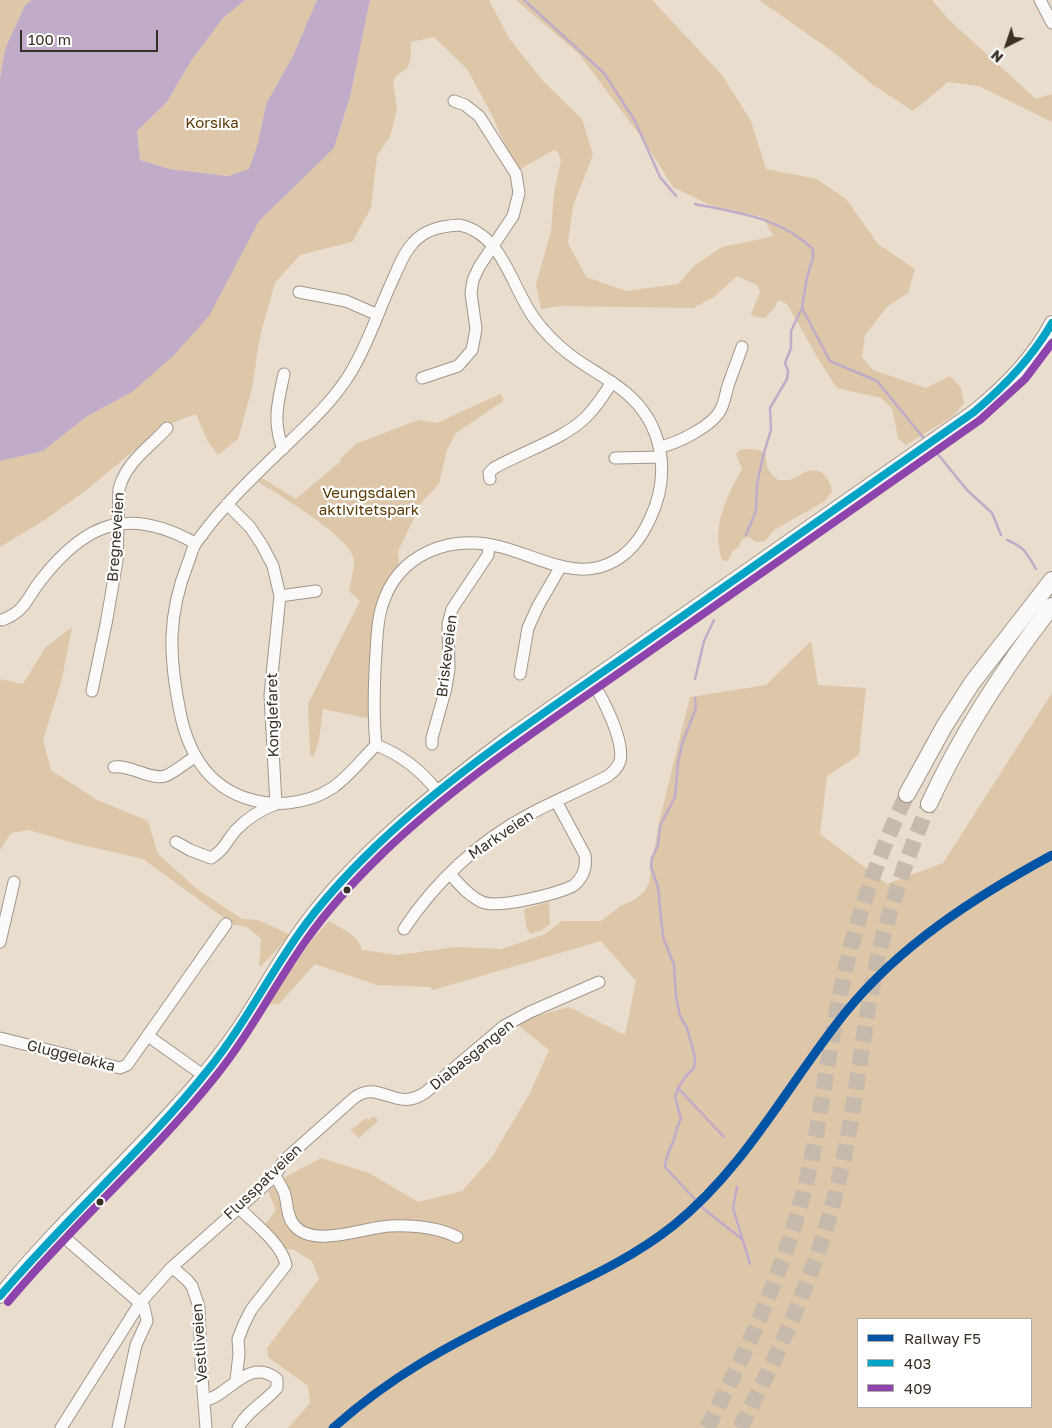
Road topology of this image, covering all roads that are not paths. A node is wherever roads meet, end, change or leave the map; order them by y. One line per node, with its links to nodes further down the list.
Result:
1 (1040, 0): 2 (street)
2 (1052, 23)
3 (454, 101): 4 (street)
4 (494, 247): 6 (street); 10 (street); 11 (street)
5 (299, 292): 6 (street)
6 (378, 315): 13 (street)
7 (1052, 323): 28 (main road)
8 (742, 347): 14 (street)
9 (284, 374): 13 (street)
10 (422, 378)
11 (612, 382): 14 (street); 16 (street)
12 (167, 428): 18 (street, Bregneveien)
13 (283, 448): 17 (street)
14 (661, 452): 15 (street); 21 (street)
15 (615, 458)
16 (490, 479)
17 (227, 504): 19 (street); 24 (street, Konglefaret)
18 (118, 523): 19 (street); 26 (street); 29 (street, Bregneveien)
19 (196, 543): 32 (street)
20 (489, 546): 21 (street); 30 (street, Briskeveien); 31 (street)
21 (561, 566): 27 (street)
22 (1052, 580): 35 (highway)
23 (316, 591): 24 (street)
24 (280, 596): 37 (street, Konglefaret)
25 (1052, 606): 38 (highway)
26 (2, 620)
27 (520, 674)
28 (591, 680): 34 (main road); 36 (street, Markveien)
29 (92, 691)
30 (432, 744)
31 (376, 745): 34 (street); 37 (street)
32 (195, 757): 33 (street); 37 (street)
33 (114, 767)
34 (438, 792): 48 (main road)
35 (907, 794)
36 (556, 801): 40 (street, Markveien); 40 (street)
37 (276, 804): 39 (street)
38 (929, 804)
39 (176, 842)
40 (450, 874): 43 (street, Markveien)
41 (14, 882): 44 (street)
42 (226, 924): 46 (street, Gluggeløkka)
43 (404, 929)
44 (0, 942)
45 (599, 982): 49 (street, Diabasgangen)
46 (148, 1036): 47 (street, Gluggeløkka); 48 (street)
47 (0, 1038)
48 (203, 1076): 52 (main road)
49 (371, 1092): 50 (street, Flusspatveien)
50 (275, 1176): 51 (street, Flusspatveien); 53 (street)
51 (239, 1208): 54 (street, Flusspatveien); 57 (street)
52 (57, 1231): 55 (main road); 56 (street)
53 (458, 1237)
54 (172, 1267): 56 (street, Flusspatveien); 58 (street, Vestliveien)
55 (1, 1294)
56 (140, 1303): 59 (street, Flusspatveien); 60 (street)
57 (236, 1380): 58 (street); 62 (street)
58 (205, 1401): 61 (street, Vestliveien)
59 (61, 1428)
60 (118, 1428)
61 (206, 1428)
62 (238, 1428)

